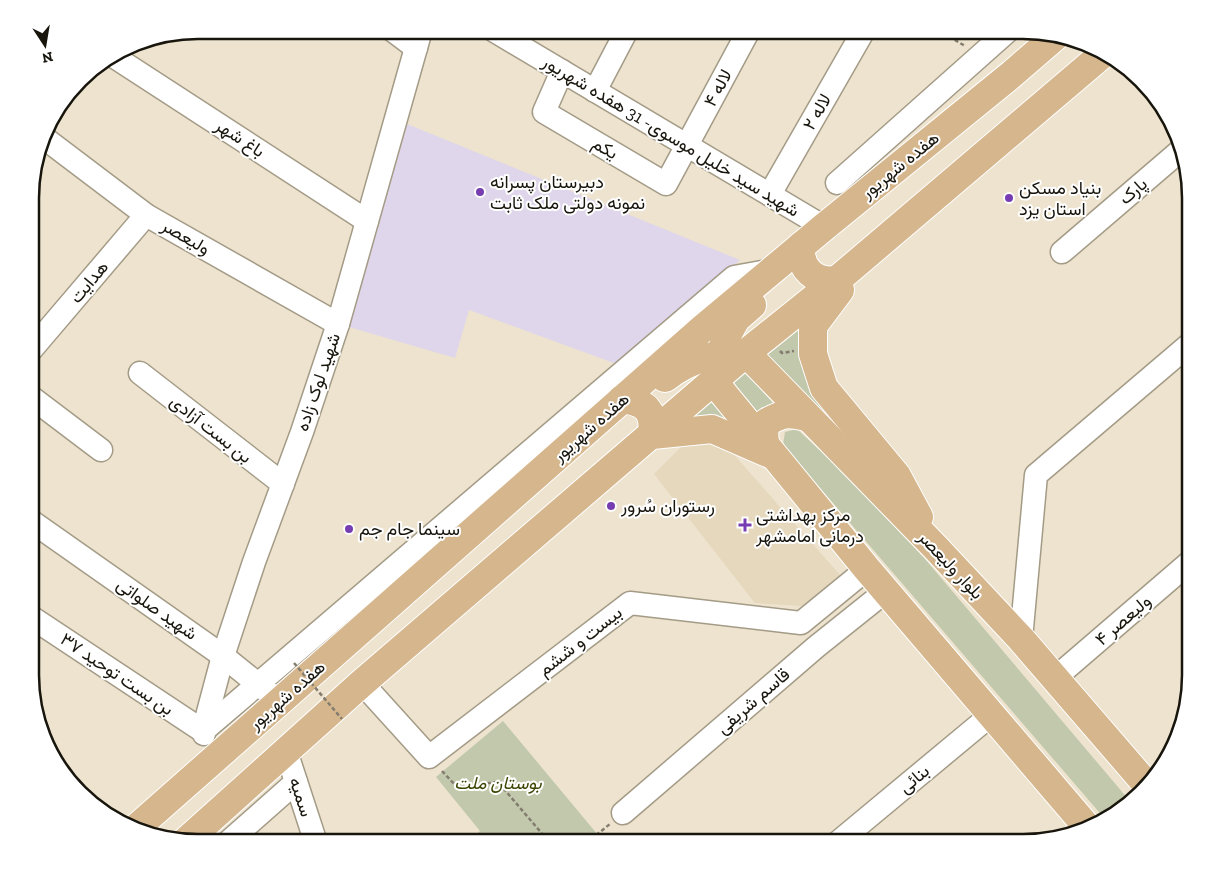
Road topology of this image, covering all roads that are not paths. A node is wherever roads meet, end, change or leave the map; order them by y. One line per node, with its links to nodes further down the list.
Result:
1 (418, 39): 20 (street, شهید لوک زاده)
2 (510, 39): 11 (street, شهید سید خلیل موسوی- 31 هفده شهریور)
3 (622, 39): 13 (street)
4 (744, 39): 15 (street, لاله ۴)
5 (859, 39): 18 (street, لاله ۲)
6 (999, 39): 8 (street)
7 (1050, 41): 12 (main road, هفده شهریور)
8 (981, 55): 12 (street); 17 (street)
9 (1098, 58): 23 (main road)
10 (119, 60): 20 (street, باغ شهر)
11 (562, 71): 13 (street, شهید سید خلیل موسوی- 31 هفده شهریور); 15 (street, یکم)
12 (1012, 74): 21 (main road, هفده شهریور)
13 (595, 91): 15 (street, شهید سید خلیل موسوی- 31 هفده شهریور)
14 (49, 142): 19 (street, ولیعصر)
15 (687, 145): 18 (street, شهید سید خلیل موسوی- 31 هفده شهریور)
16 (1176, 154): 24 (street, پارک)
17 (838, 183)
18 (770, 194): 21 (street, شهید سید خلیل موسوی- 31 هفده شهریور)
19 (146, 215): 27 (street, ولیعصر); 28 (street, هدایت)
20 (367, 221): 27 (street, شهید لوک زاده)
21 (824, 226): 22 (main road, هفده شهریور)
22 (801, 246): 25 (main road, هفده شهریور); 26 (main road); 31 (main road)
23 (870, 250): 26 (main road); 43 (main road)
24 (1062, 252)
25 (773, 270): 34 (main road, هفده شهریور); 37 (street)
26 (837, 280): 30 (main road)
27 (338, 324): 41 (street, شهید لوک زاده)
28 (39, 341)
29 (1182, 350): 49 (street)
30 (746, 353): 31 (main road); 33 (main road); 36 (main road, بلوار ولیعصر)
31 (720, 355): 33 (main road); 34 (main road)
32 (140, 374): 41 (street, بن بست آزادی)
33 (714, 382): 38 (main road); 40 (main road)
34 (622, 399): 37 (main road, هفده شهریور); 38 (main road)
35 (39, 403): 39 (street)
36 (808, 417): 40 (main road); 43 (main road, بلوار ولیعصر)
37 (576, 426): 53 (street); 55 (main road, هفده شهریور)
38 (652, 435): 40 (main road); 54 (main road)
39 (101, 450)
40 (770, 450): 44 (main road)
41 (283, 484): 51 (street, شهید لوک زاده)
42 (39, 527): 51 (street, شهید صلواتی)
43 (935, 547): 49 (main road, بلوار ولیعصر)
44 (867, 569): 46 (main road); 48 (street)
45 (1182, 569): 52 (street, ولیعصر ۴)
46 (886, 592): 50 (street, قاسم شریفی); 56 (main road)
47 (39, 622): 57 (street, بن بست توحید ۳۷)
48 (801, 623): 50 (street); 54 (street, بیست و ششم)
49 (1021, 639): 52 (main road, بلوار ولیعصر)
50 (816, 647): 62 (street, قاسم شریفی)
51 (224, 656): 53 (street, شهید صلواتی); 57 (street, شهید لوک زاده)
52 (1054, 678): 60 (main road, بلوار ولیعصر)
53 (259, 683): 55 (street, شهید صلواتی); 57 (street)
54 (362, 683): 58 (main road)
55 (279, 702): 59 (main road, هفده شهریور)
56 (991, 715): 63 (main road); 68 (street, بنائی)
57 (203, 731): 59 (street)
58 (286, 751): 61 (street, سمیه); 65 (main road)
59 (212, 761): 64 (main road, هفده شهریور)
60 (1143, 780)
61 (296, 782): 66 (street); 67 (street, سمیه)
62 (623, 813)
63 (1083, 822)
64 (141, 824)
65 (194, 834)
66 (237, 834)
67 (313, 834)
68 (848, 834)

